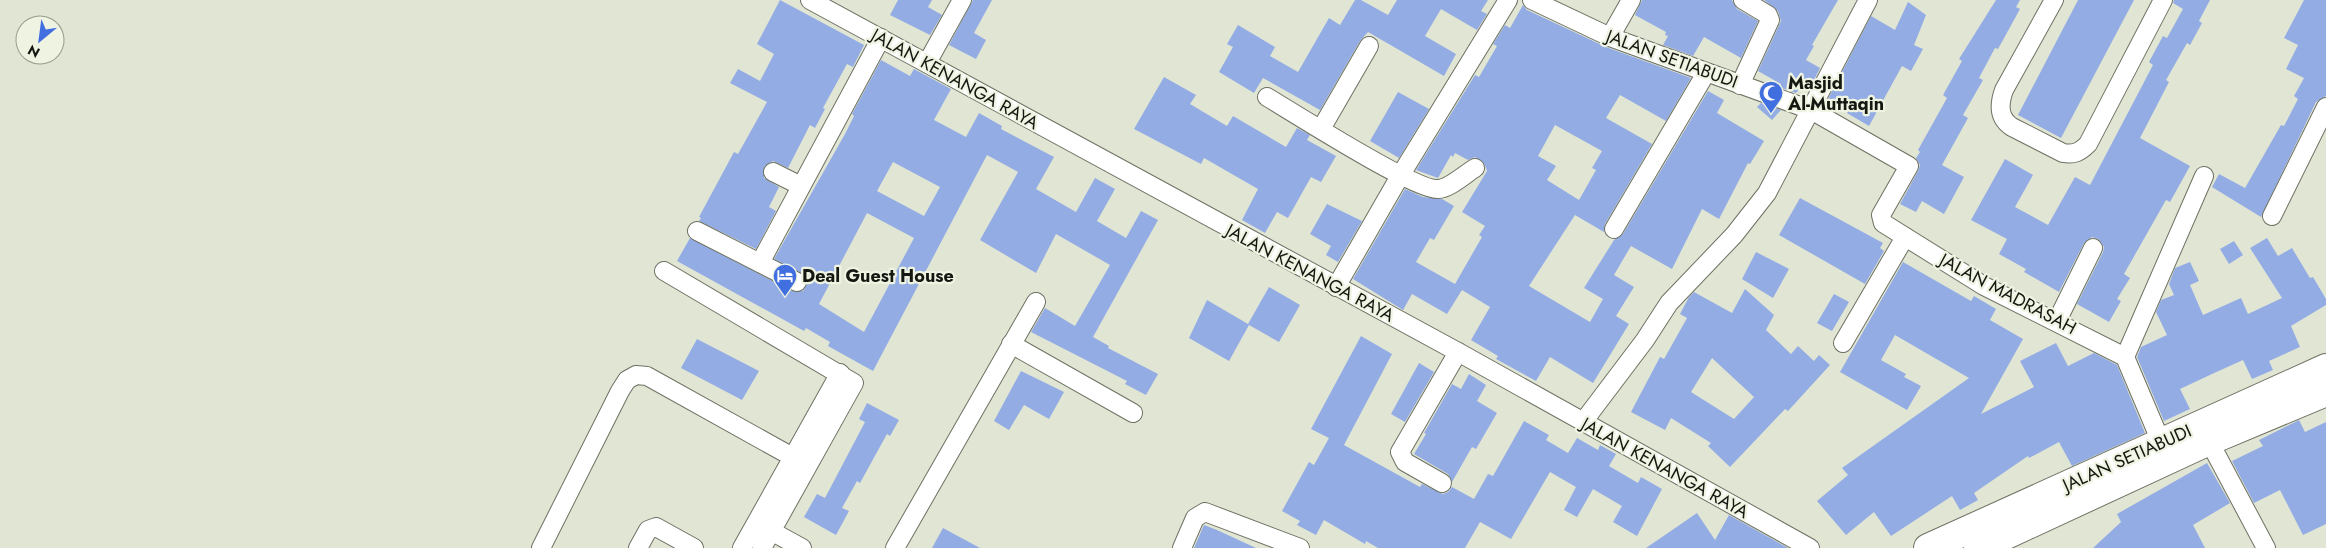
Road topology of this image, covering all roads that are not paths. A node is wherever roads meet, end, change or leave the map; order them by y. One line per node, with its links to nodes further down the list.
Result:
1 (810, 0): 11 (street, JALAN KENANGA RAYA)
2 (962, 0): 13 (street)
3 (1508, 0): 23 (street)
4 (1631, 0): 10 (street)
5 (1743, 0): 15 (street)
6 (1868, 0): 18 (street)
7 (2054, 0): 8 (street)
8 (2163, 0)
9 (1542, 2): 10 (street, JALAN SETIABUDI)
10 (1610, 37): 14 (street, JALAN SETIABUDI)
11 (881, 38): 13 (street, JALAN KENANGA RAYA); 25 (street)
12 (1369, 46): 19 (street)
13 (927, 63): 34 (street, JALAN KENANGA RAYA)
14 (1706, 73): 15 (street, JALAN SETIABUDI); 27 (street)
15 (1740, 85): 18 (street, JALAN SETIABUDI)
16 (1267, 97): 19 (street)
17 (2326, 108): 26 (street)
18 (1811, 110): 20 (street, JALAN SETIABUDI); 44 (street)
19 (1321, 129): 23 (street)
20 (1893, 157): 29 (street, JALAN MADRASAH)
21 (1475, 168): 23 (street)
22 (773, 172): 25 (street)
23 (1400, 176): 34 (street)
24 (2204, 176): 40 (street)
25 (801, 186): 31 (street)
26 (2272, 216)
27 (1614, 229)
28 (697, 231): 31 (street)
29 (1905, 237): 36 (street, JALAN MADRASAH); 37 (street)
30 (2093, 248): 36 (street)
31 (760, 263): 33 (street)
32 (664, 271): 47 (street)
33 (797, 282)
34 (1336, 287): 39 (street, JALAN KENANGA RAYA)
35 (1036, 302): 38 (street)
36 (2056, 321): 40 (street, JALAN MADRASAH)
37 (1844, 343)
38 (1011, 344): 43 (street); 56 (street)
39 (1458, 352): 44 (street, JALAN KENANGA RAYA); 48 (street)
40 (2125, 357): 46 (street)
41 (2326, 368): 46 (main road, JALAN SETIABUDI)
42 (2326, 392): 45 (main road, JALAN SETIABUDI)
43 (1134, 413)
44 (1584, 422): 59 (street, JALAN KENANGA RAYA)
45 (2209, 441): 61 (main road, JALAN SETIABUDI); 62 (street)
46 (2162, 442): 60 (main road, JALAN SETIABUDI)
47 (800, 460): 49 (street); 50 (street); 53 (street)
48 (1442, 483)
49 (771, 530): 54 (street); 55 (street)
50 (541, 548)
51 (638, 548): 52 (street)
52 (694, 548)
53 (742, 548)
54 (762, 548)
55 (802, 548)
56 (895, 548)
57 (1182, 548): 58 (street)
58 (1300, 548)
59 (1810, 548)
60 (1928, 548)
61 (1978, 548)
62 (2266, 548)

